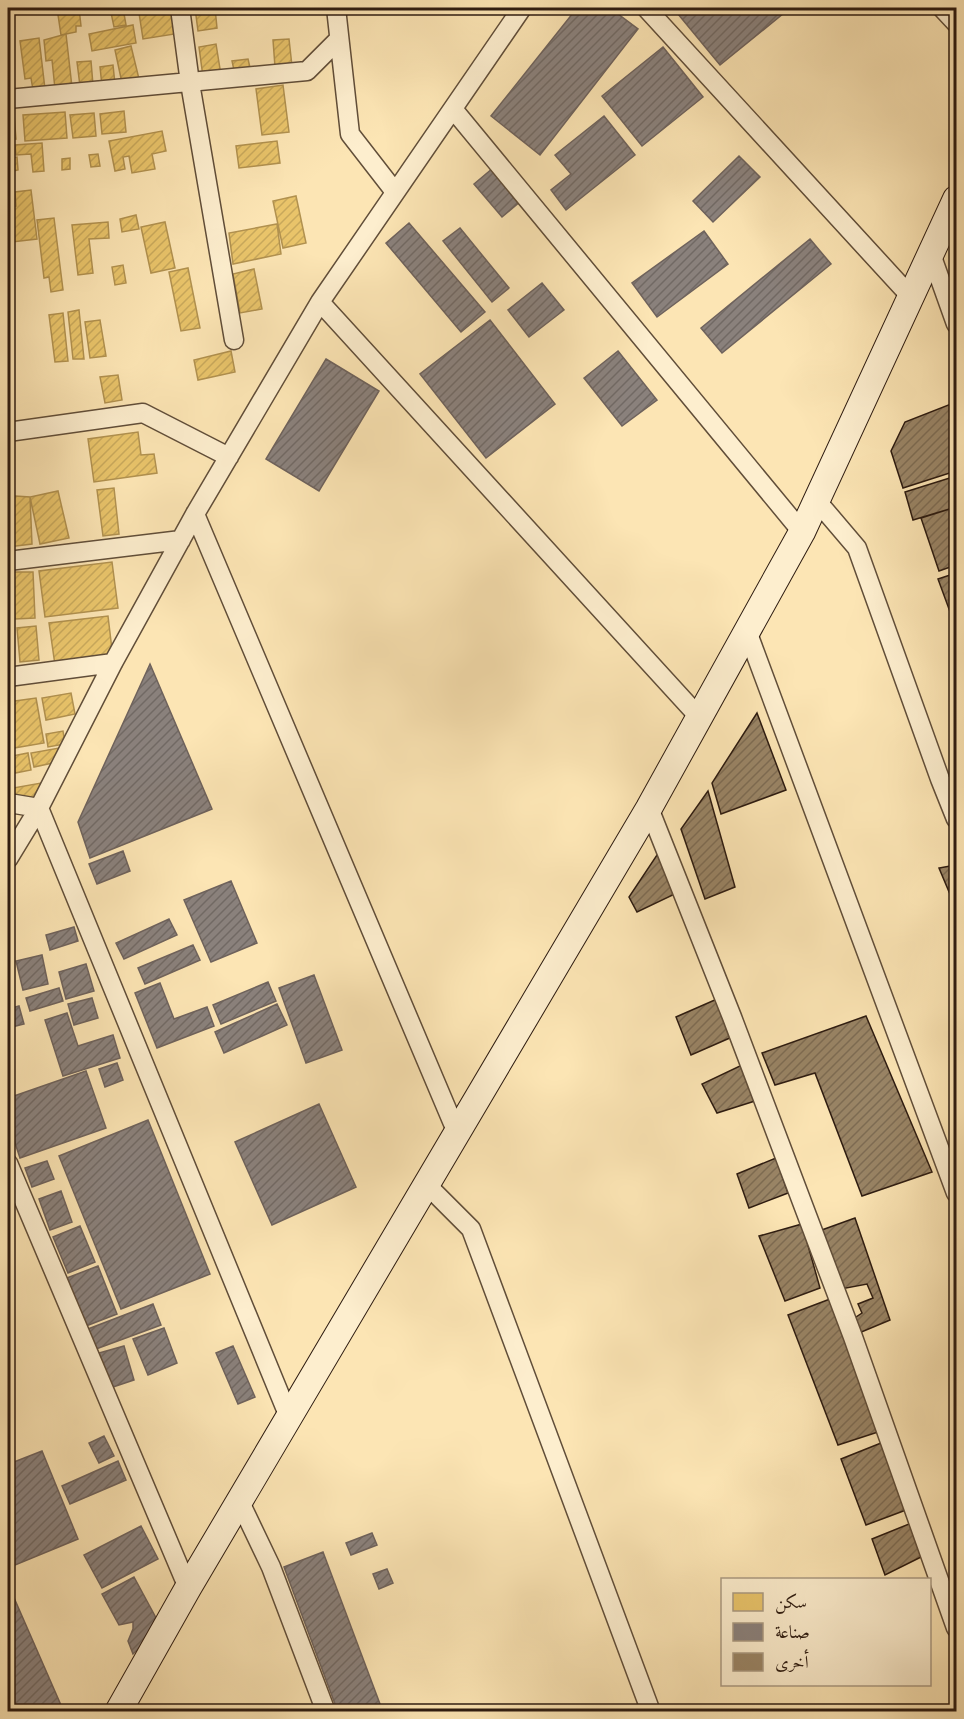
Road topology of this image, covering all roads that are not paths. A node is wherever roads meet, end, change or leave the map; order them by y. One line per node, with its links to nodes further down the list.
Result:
1 (180, 8): 8 (street)
2 (336, 8): 7 (street)
3 (522, 8): 10 (street)
4 (646, 8): 14 (street)
5 (942, 8): 6 (street)
6 (957, 23)
7 (339, 39): 8 (street); 11 (street)
8 (190, 83): 9 (street); 17 (street)
9 (8, 99)
10 (453, 109): 11 (street); 22 (street)
11 (395, 192): 15 (street)
12 (954, 209): 13 (main road)
13 (931, 254): 14 (main road); 16 (street)
14 (911, 297): 20 (main road)
15 (320, 302): 19 (street); 28 (street)
16 (957, 324)
17 (234, 339)
18 (8, 432): 19 (street)
19 (228, 458): 21 (street)
20 (817, 501): 22 (main road); 32 (street)
21 (195, 514): 23 (street); 34 (street)
22 (802, 532): 25 (main road)
23 (181, 540): 24 (street); 26 (street)
24 (8, 561)
25 (747, 631): 28 (main road); 37 (street)
26 (113, 663): 27 (street); 30 (street)
27 (8, 677)
28 (699, 717): 31 (main road)
29 (8, 805): 30 (street)
30 (39, 808): 33 (street); 38 (street)
31 (649, 808): 34 (main road); 41 (street)
32 (957, 819)
33 (8, 859)
34 (457, 1132): 36 (main road)
35 (8, 1163): 40 (street)
36 (426, 1184): 38 (main road); 44 (street)
37 (957, 1193)
38 (289, 1417): 39 (main road)
39 (239, 1500): 40 (main road); 43 (street)
40 (188, 1588): 42 (main road)
41 (957, 1628)
42 (118, 1712)
43 (326, 1712)
44 (651, 1712)

